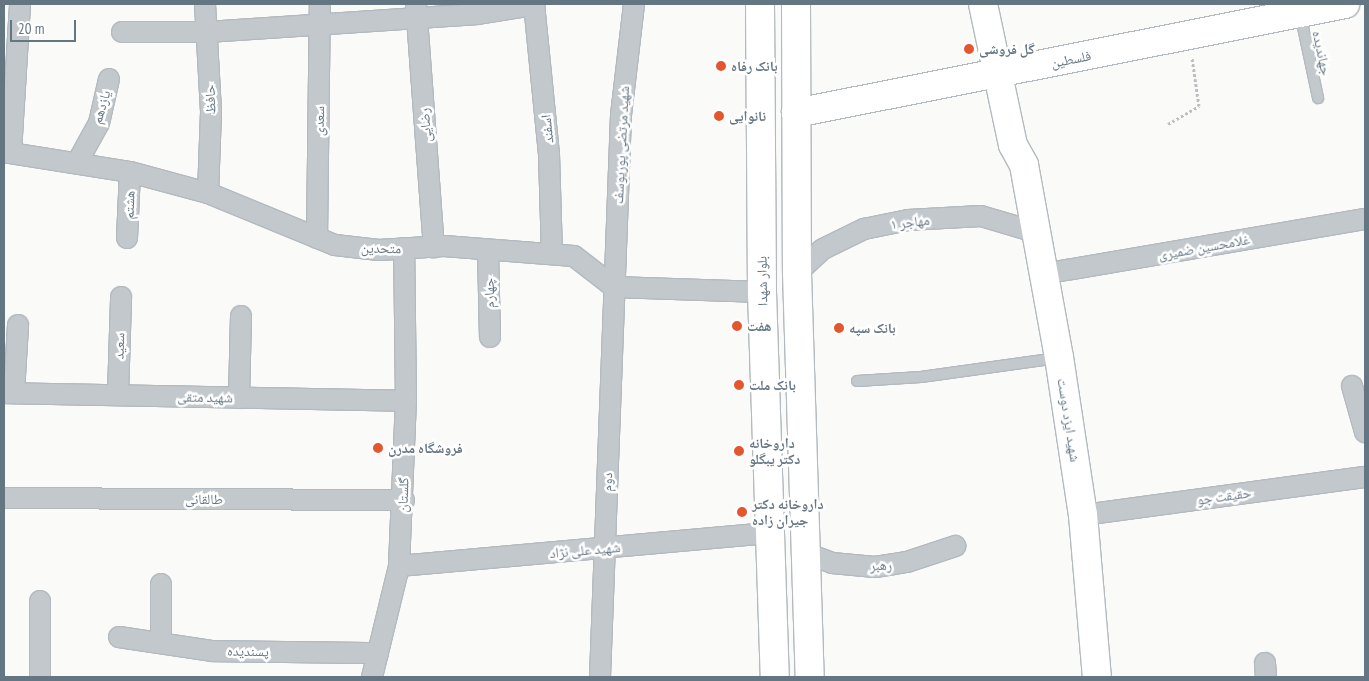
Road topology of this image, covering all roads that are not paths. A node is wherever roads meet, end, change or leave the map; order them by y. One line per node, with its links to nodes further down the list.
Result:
1 (20, 4): 15 (street)
2 (205, 4): 14 (street, حافظ)
3 (534, 4): 10 (street); 31 (street, اسفند)
4 (634, 4): 34 (street, شهید مرتضی پوریوسف)
5 (760, 4): 35 (main road, بلوار شهدا)
6 (796, 4): 19 (main road)
7 (983, 4): 16 (main road)
8 (1002, 4): 16 (main road)
9 (1345, 4): 11 (main road, فلسطین)
10 (416, 10): 12 (street); 28 (street, رضایی)
11 (1300, 13): 16 (main road, فلسطین); 18 (lane, جهاندیده)
12 (320, 14): 14 (street); 27 (street, سعدی)
13 (122, 32): 14 (street)
14 (207, 32): 23 (street, حافظ)
15 (11, 51): 20 (street)
16 (1007, 72): 19 (main road, فلسطین); 25 (main road, شهید ایزد دوست)
17 (109, 79): 21 (street, یازدهم)
18 (1318, 98)
19 (796, 113): 32 (main road)
20 (7, 152): 21 (street, متحدین)
21 (78, 162): 22 (street, متحدین)
22 (130, 172): 23 (street, متحدین); 26 (street, هشتم)
23 (208, 193): 27 (street, متحدین)
24 (1365, 219): 33 (street, غلامحسین ضمیری)
25 (1035, 232): 32 (street, مهاجر ۱); 33 (main road, شهید ایزد دوست)
26 (127, 238)
27 (317, 238): 29 (street, متحدین)
28 (434, 247): 29 (street, متحدین); 30 (street, متحدین)
29 (404, 248): 46 (street, گلستان)
30 (488, 250): 31 (street, متحدین); 39 (street, چهارم)
31 (552, 254): 34 (street, متحدین)
32 (797, 274): 55 (main road)
33 (1044, 274): 40 (main road, شهید ایزد دوست)
34 (614, 287): 35 (street); 54 (street, دوم)
35 (762, 292): 52 (main road, بلوار شهدا)
36 (121, 297): 44 (street, سعید)
37 (241, 316): 45 (street)
38 (18, 325): 43 (street)
39 (490, 337)
40 (1060, 357): 41 (lane); 51 (main road, شهید ایزد دوست)
41 (857, 381)
42 (1352, 386): 47 (street)
43 (9, 393): 44 (street, شهید متقی)
44 (118, 395): 45 (street, شهید متقی)
45 (239, 398): 46 (street, شهید متقی)
46 (406, 401): 50 (street, گلستان)
47 (1365, 432)
48 (1365, 477): 51 (street, حقیقت جو)
49 (4, 498): 50 (street, طالقانی)
50 (404, 500): 56 (street, گلستان)
51 (1083, 515): 67 (main road, شهید ایزد دوست)
52 (772, 533): 54 (street, شهید علی نژاد); 63 (main road, بلوار شهدا)
53 (955, 546): 55 (street, رهبر)
54 (604, 548): 56 (street, شهید علی نژاد); 66 (street, دوم)
55 (805, 553): 62 (main road)
56 (399, 566): 61 (street, گلستان)
57 (161, 584): 60 (street)
58 (40, 601): 64 (street)
59 (119, 637): 60 (street, پسندیده)
60 (161, 643): 61 (street, پسندیده)
61 (378, 652): 65 (street, گلستان)
62 (809, 666): 63 (main road)
63 (775, 667)
64 (40, 677)
65 (372, 677)
66 (600, 677)
67 (1097, 677)

